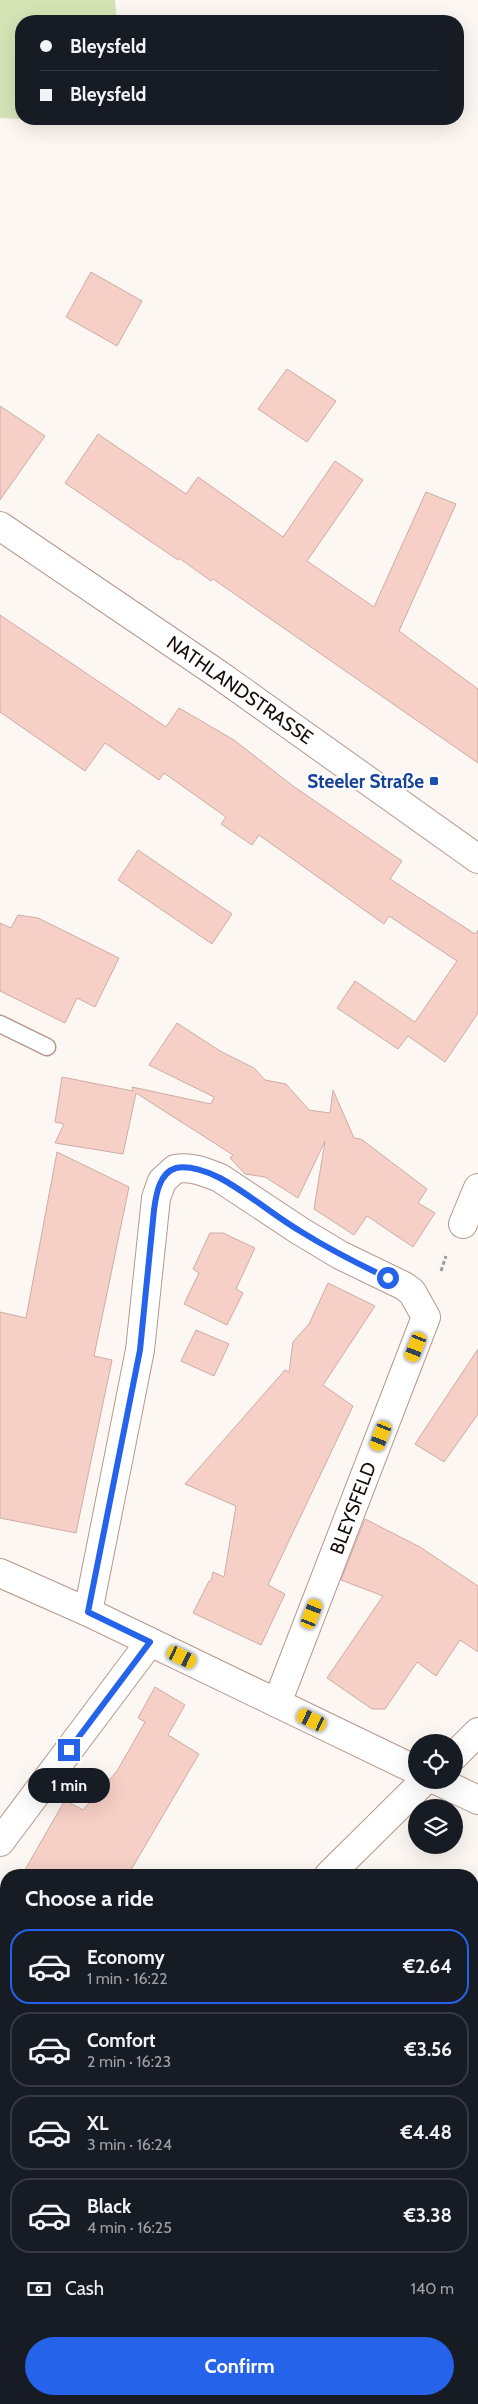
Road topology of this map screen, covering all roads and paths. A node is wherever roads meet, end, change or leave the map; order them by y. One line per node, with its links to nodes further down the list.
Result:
1 (0, 526): 2 (street, NATHLANDSTRASSE)
2 (478, 858)
3 (0, 1024): 4 (lane)
4 (47, 1047)
5 (478, 1188): 6 (street)
6 (463, 1224)
7 (0, 1573): 8 (street)
8 (88, 1612): 9 (street); 10 (street, BLEYSFELD)
9 (150, 1642): 10 (street); 17 (street)
10 (277, 1703): 13 (street)
11 (478, 1732): 12 (street)
12 (463, 1747)
13 (408, 1766)
14 (416, 1789): 18 (street)
15 (455, 1789): 16 (street)
16 (478, 1800)
17 (0, 1842)
18 (335, 1869)

